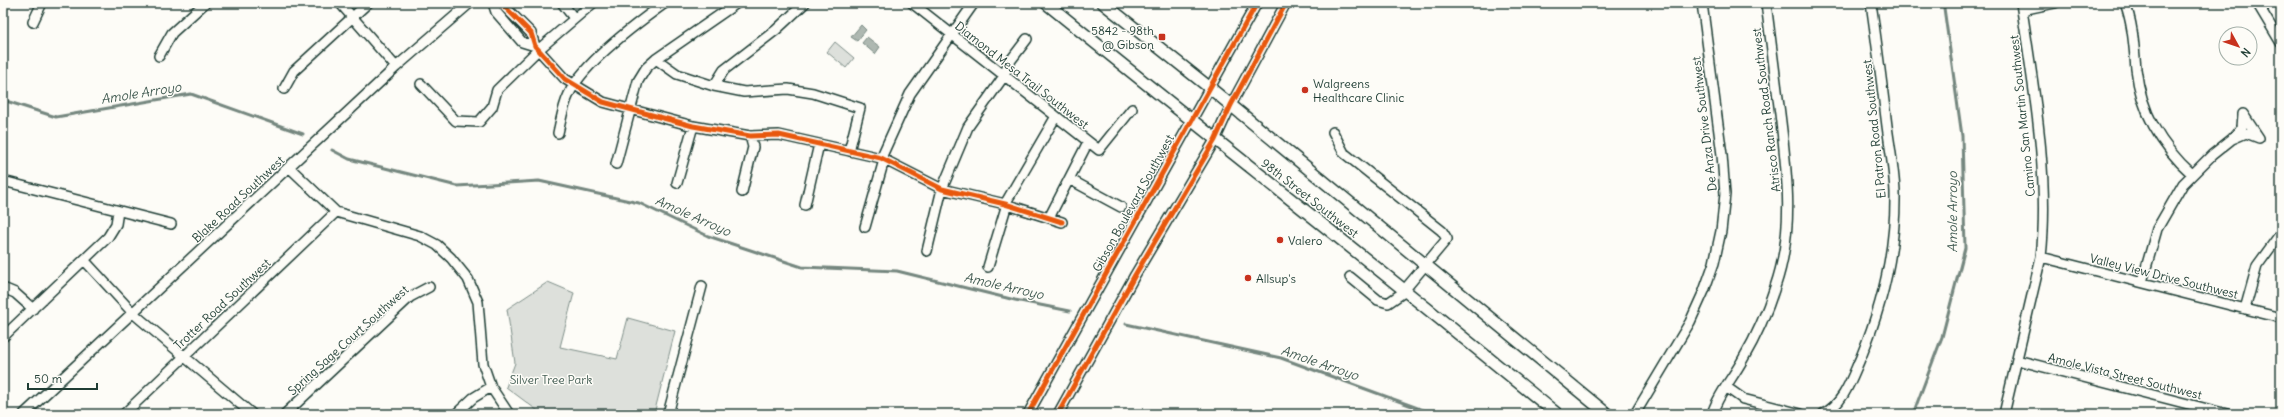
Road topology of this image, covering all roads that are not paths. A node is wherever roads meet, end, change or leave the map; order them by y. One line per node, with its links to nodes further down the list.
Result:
1 (42, 3): 29 (street)
2 (205, 3): 35 (street)
3 (340, 3): 26 (street)
4 (368, 3): 26 (street)
5 (470, 3): 37 (street, Blake Road Southwest)
6 (493, 3): 30 (street)
7 (501, 3): 28 (street)
8 (562, 3): 27 (street)
9 (593, 3): 27 (street)
10 (665, 3): 40 (street)
11 (736, 3): 36 (street)
12 (805, 3): 41 (street)
13 (912, 3): 31 (street, Diamond Mesa Trail Southwest)
14 (974, 3): 31 (street)
15 (1046, 3): 48 (main road, 98th Street Southwest)
16 (1103, 3): 42 (main road, 98th Street Southwest)
17 (1257, 3): 42 (street, Gibson Boulevard Southwest)
18 (1286, 3): 44 (street)
19 (1702, 3): 108 (street, De Anza Drive Southwest)
20 (1766, 3): 96 (street, Atrisco Ranch Road Southwest)
21 (1871, 3): 111 (street, El Patron Road Southwest)
22 (2055, 3): 25 (street)
23 (2125, 3): 61 (street)
24 (2257, 3): 33 (street)
25 (2022, 7): 78 (street, Camino San Martin Southwest)
26 (352, 17): 37 (street); 43 (street)
27 (574, 18): 34 (street)
28 (519, 20): 30 (street); 34 (street)
29 (33, 22)
30 (511, 29): 34 (street)
31 (953, 35): 38 (street, Diamond Mesa Trail Southwest); 58 (street)
32 (1027, 39): 38 (street)
33 (2281, 42)
34 (536, 48): 39 (street); 40 (street)
35 (159, 56)
36 (656, 59): 41 (street); 46 (street)
37 (396, 68): 60 (street, Blake Road Southwest)
38 (1004, 76): 47 (street, Diamond Mesa Trail Southwest); 65 (street)
39 (421, 84)
40 (574, 86): 46 (street); 51 (street)
41 (714, 86): 57 (street)
42 (1210, 88): 44 (main road, 98th Street Southwest); 48 (street, Gibson Boulevard Southwest)
43 (284, 89)
44 (1231, 105): 54 (street); 80 (main road, 98th Street Southwest)
45 (1132, 109): 55 (street, Diamond Mesa Trail Southwest)
46 (630, 110): 49 (street); 59 (street)
47 (1055, 118): 55 (street, Diamond Mesa Trail Southwest); 67 (street)
48 (1191, 121): 54 (main road, 98th Street Southwest); 104 (street, Gibson Boulevard Southwest)
49 (692, 126): 52 (street); 64 (street)
50 (1334, 132): 80 (street)
51 (558, 133)
52 (750, 136): 56 (street); 66 (street)
53 (2232, 139): 61 (street)
54 (1215, 140): 87 (main road, 98th Street Southwest); 105 (street)
55 (1088, 142): 62 (street)
56 (820, 144): 57 (street); 68 (street)
57 (849, 151): 58 (street)
58 (883, 159): 65 (street); 75 (street)
59 (616, 164)
60 (290, 168): 71 (street); 90 (street, Blake Road Southwest)
61 (2192, 174): 83 (street)
62 (1069, 179): 69 (street); 72 (street)
63 (3, 181): 70 (street)
64 (677, 183)
65 (942, 189): 67 (street); 77 (street)
66 (742, 192)
67 (1006, 204): 72 (street); 81 (street)
68 (806, 205)
69 (1121, 207)
70 (118, 210): 74 (street); 79 (street)
71 (336, 212): 93 (street, Trotter Road Southwest); 95 (street)
72 (1049, 218): 73 (street)
73 (1062, 222)
74 (171, 224)
75 (866, 227)
76 (2281, 233): 89 (street)
77 (927, 250)
78 (2041, 257): 83 (street, Valley View Drive Southwest); 94 (street, Camino San Martin Southwest)
79 (85, 261): 88 (street); 90 (street)
80 (1426, 266): 87 (street); 107 (main road, 98th Street Southwest)
81 (988, 267)
82 (1350, 278): 87 (street)
83 (2142, 282): 89 (street, Valley View Drive Southwest)
84 (702, 286): 103 (street)
85 (429, 287): 100 (street, Spring Sage Court Southwest)
86 (3, 288): 88 (street)
87 (1406, 289): 106 (main road, 98th Street Southwest)
88 (33, 308): 92 (street)
89 (2245, 309): 91 (street, Valley View Drive Southwest)
90 (133, 313): 93 (street); 97 (street, Blake Road Southwest)
91 (2281, 318)
92 (3, 336)
93 (184, 356): 98 (street, Trotter Road Southwest); 99 (street)
94 (2017, 360): 112 (street, Camino San Martin Southwest); 113 (street, Amole Vista Street Southwest)
95 (491, 387): 101 (street); 102 (street)
96 (1726, 387): 109 (street, Atrisco Ranch Road Southwest); 110 (street)
97 (24, 414)
98 (124, 414)
99 (252, 414)
100 (285, 414)
101 (456, 414)
102 (509, 414)
103 (668, 414)
104 (1028, 414)
105 (1058, 414)
106 (1557, 414)
107 (1607, 414)
108 (1635, 414)
109 (1712, 414)
110 (1801, 414)
111 (1823, 414)
112 (2004, 414)
113 (2228, 414)

